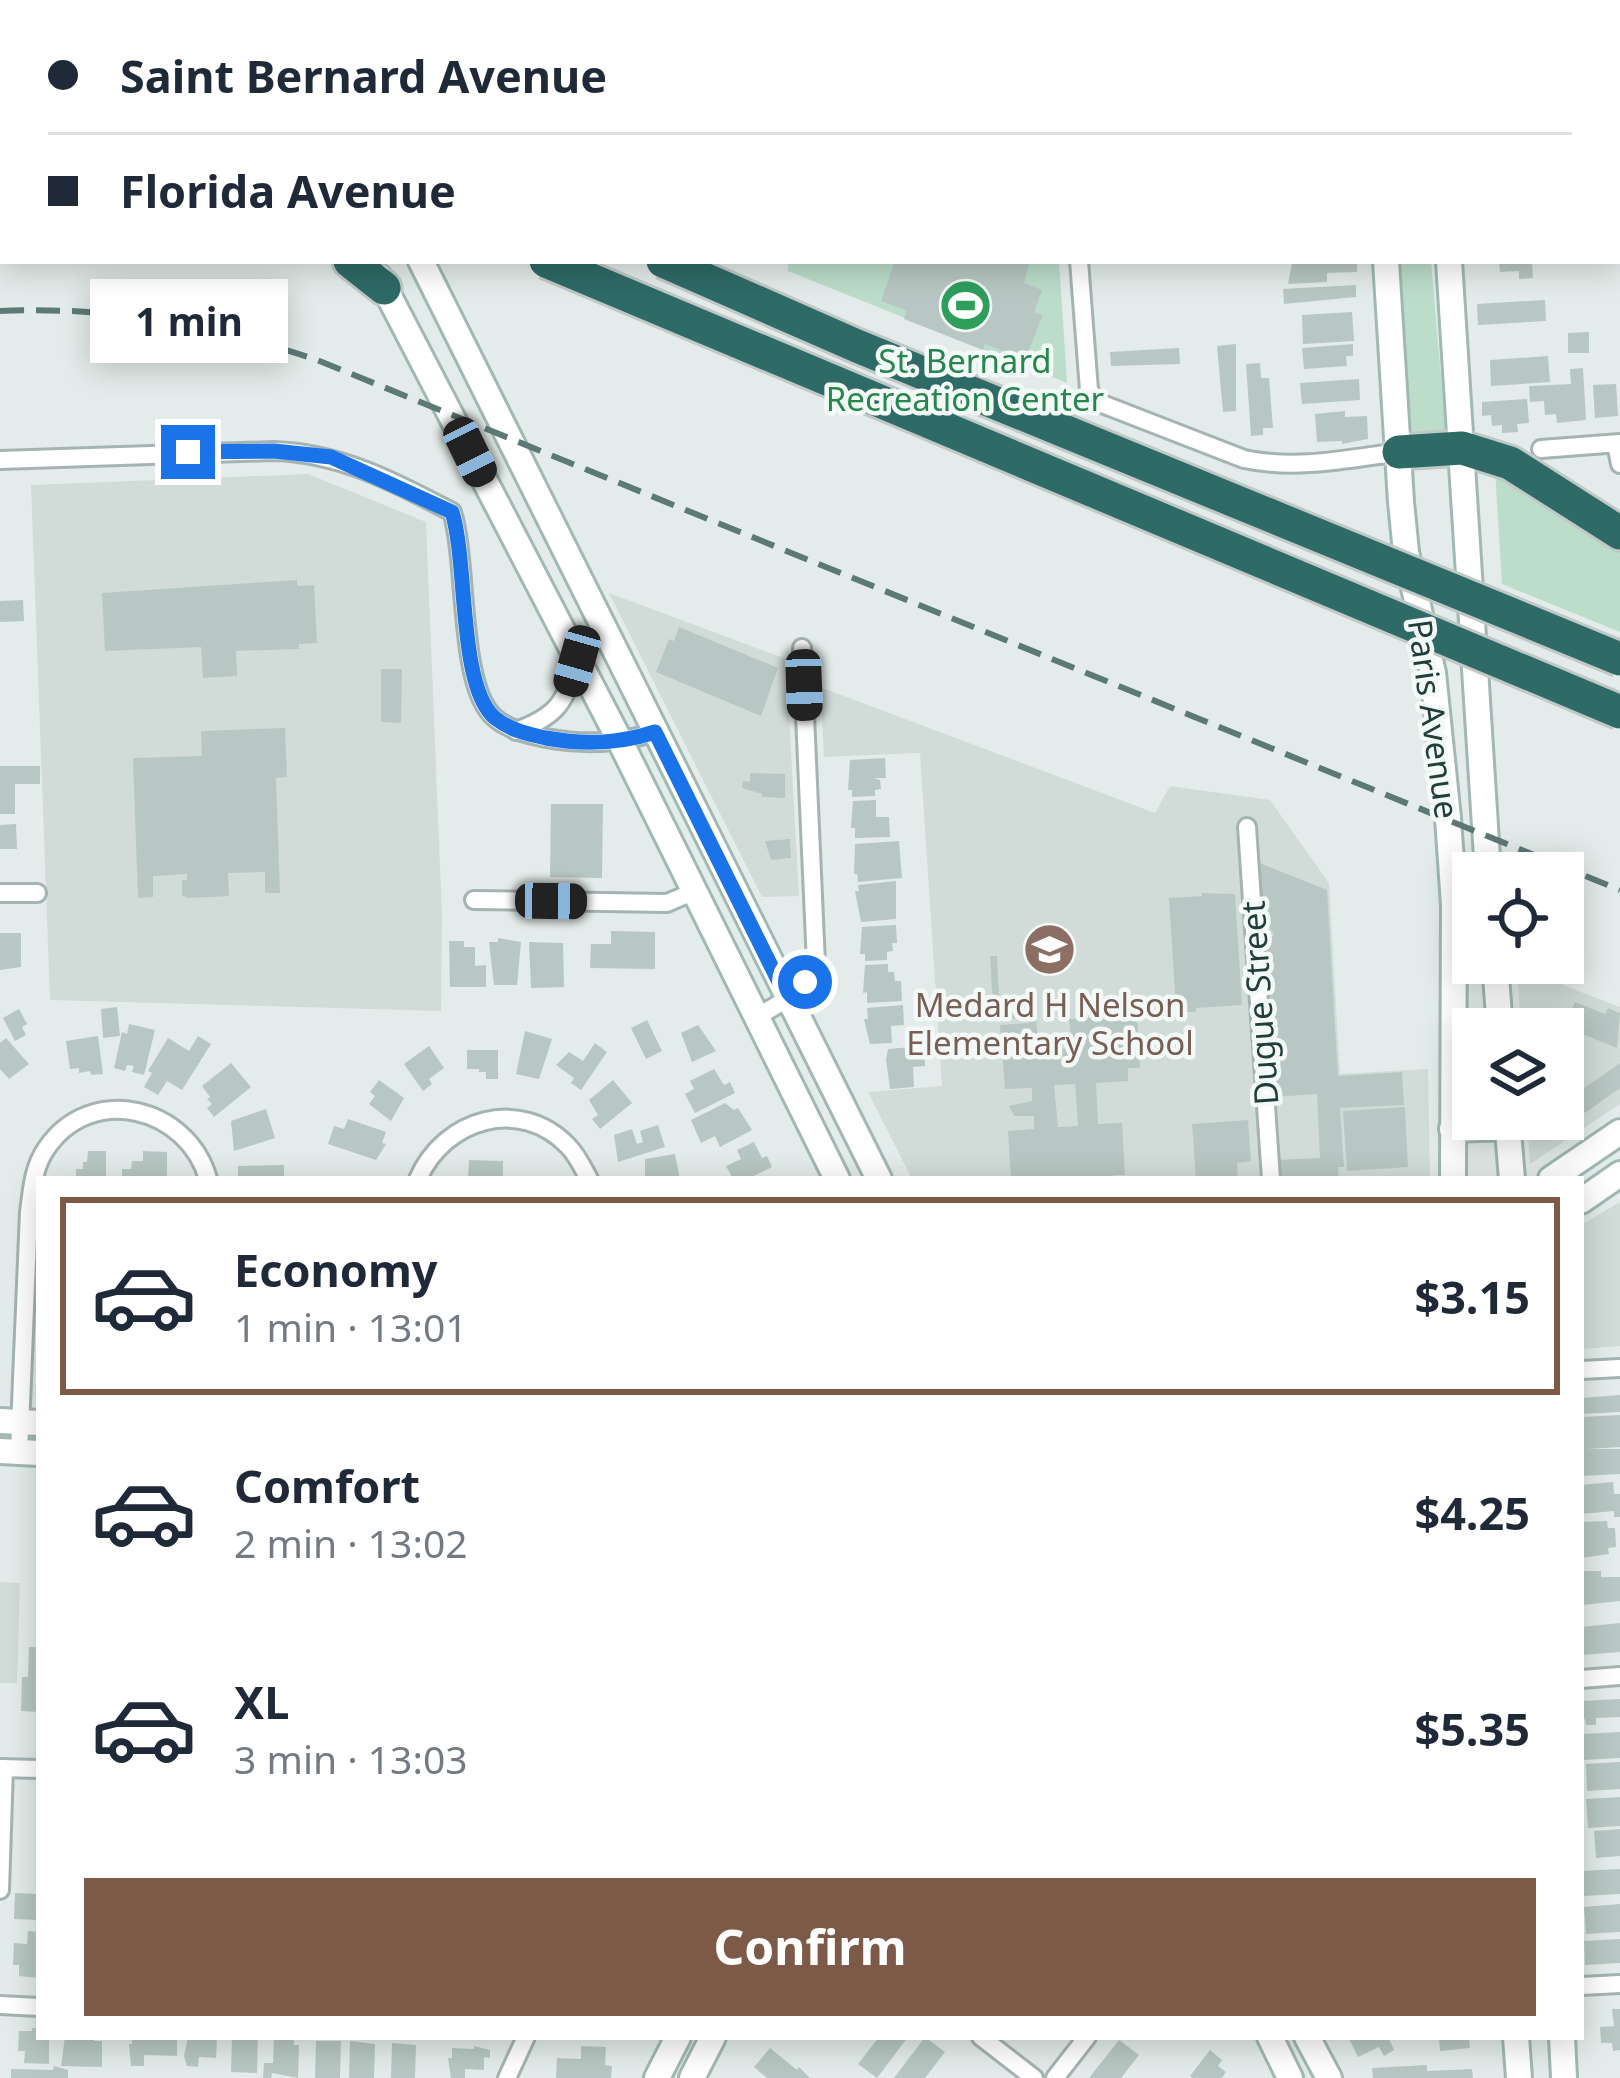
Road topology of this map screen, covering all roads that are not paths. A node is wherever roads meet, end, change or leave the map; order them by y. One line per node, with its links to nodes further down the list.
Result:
1 (422, 264): 20 (street)
2 (553, 264): 18 (highway, bridge)
3 (670, 264): 16 (highway, bridge)
4 (1078, 264): 11 (street)
5 (1386, 264): 11 (street, Paris Avenue)
6 (1449, 264): 9 (street, Paris Avenue)
7 (378, 275): 17 (street)
8 (1618, 444): 10 (street); 13 (street)
9 (1462, 448): 11 (highway); 14 (highway); 23 (street, Paris Avenue)
10 (1541, 449)
11 (1400, 452): 29 (street, Paris Avenue)
12 (0, 460): 19 (street)
13 (1620, 464)
14 (1620, 532)
15 (802, 648): 28 (street)
16 (1620, 658)
17 (577, 661): 19 (street); 21 (street)
18 (1620, 712)
19 (516, 731): 21 (street)
20 (655, 732): 21 (street); 28 (street)
21 (621, 743): 24 (street)
22 (1247, 827): 40 (street, Dugue Street)
23 (1487, 852)
24 (694, 891): 27 (street); 30 (street)
25 (37, 892): 26 (street)
26 (0, 893)
27 (474, 900)
28 (788, 1000): 30 (street); 39 (street)
29 (1459, 1008)
30 (756, 1017): 38 (street)
31 (1620, 1132): 43 (street)
32 (1452, 1140): 41 (street, Paris Avenue)
33 (1509, 1140): 42 (street)
34 (1620, 1174): 44 (street)
35 (207, 1176): 47 (street)
36 (420, 1176): 37 (street)
37 (587, 1176)
38 (836, 1176)
39 (877, 1176)
40 (1271, 1176)
41 (1453, 1176)
42 (1512, 1176)
43 (1555, 1176)
44 (1584, 1199)
45 (1620, 1368): 46 (street)
46 (1584, 1370)
47 (20, 1422): 48 (street)
48 (19, 1452)
49 (1620, 1676): 50 (street)
50 (1584, 1679)
51 (2, 1768): 52 (street); 53 (street)
52 (36, 1769)
53 (0, 1890)
54 (1620, 1984): 55 (street)
55 (1584, 1986)
56 (0, 2005): 57 (street)
57 (36, 2007)
58 (525, 2040): 67 (street)
59 (675, 2040): 68 (street)
60 (985, 2040): 70 (street)
61 (1085, 2040): 71 (street)
62 (1271, 2040): 72 (street)
63 (1309, 2040): 73 (street)
64 (1516, 2040): 74 (street)
65 (1562, 2040): 75 (street)
66 (710, 2043): 69 (street)
67 (507, 2078)
68 (657, 2078)
69 (692, 2078)
70 (1034, 2078)
71 (1055, 2078)
72 (1290, 2078)
73 (1329, 2078)
74 (1519, 2078)
75 (1564, 2078)

